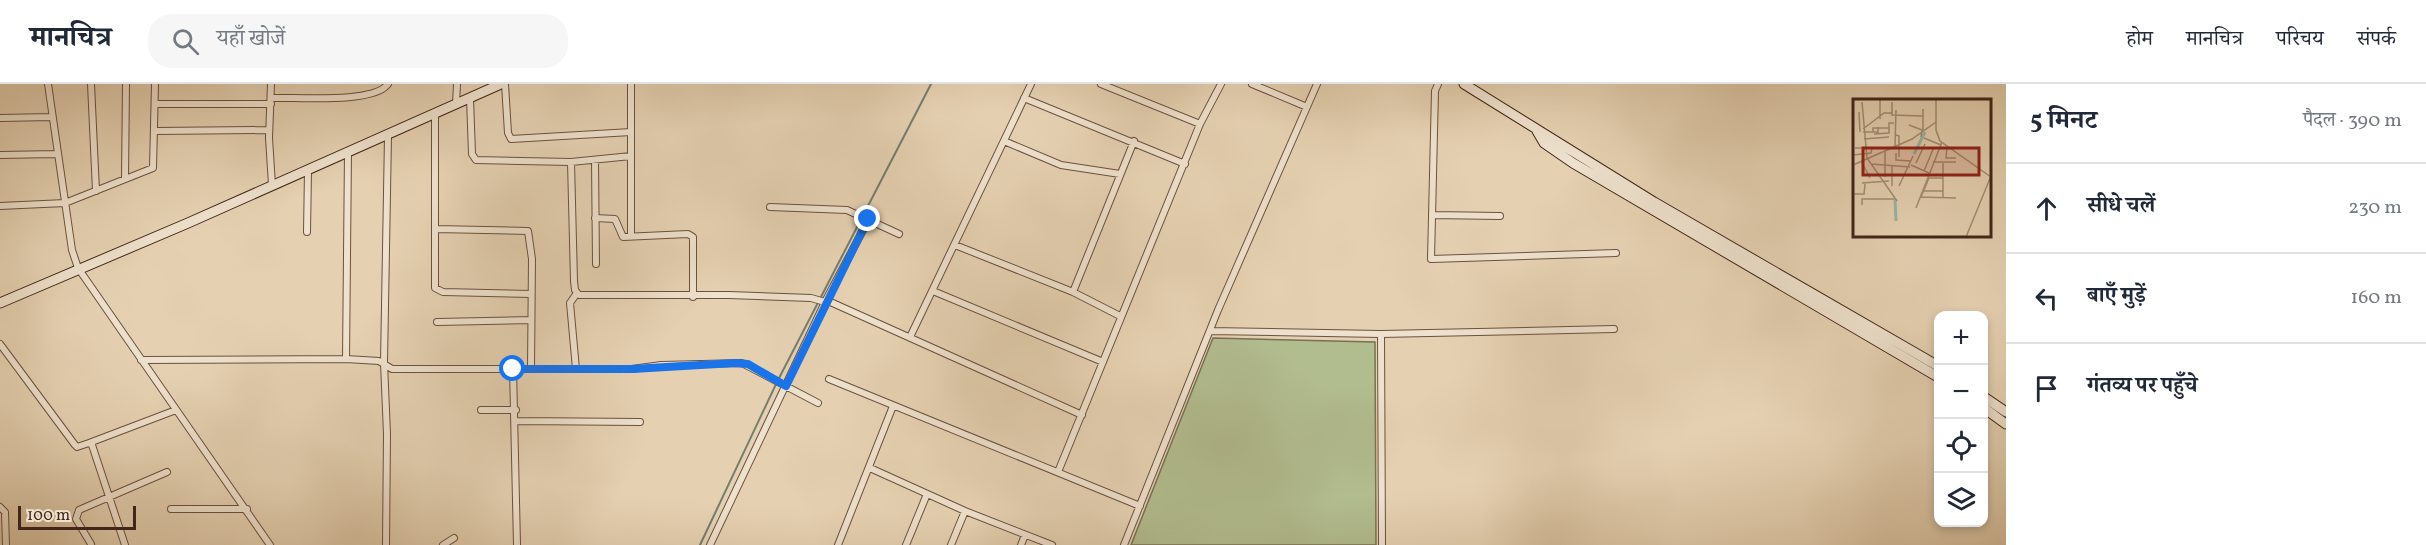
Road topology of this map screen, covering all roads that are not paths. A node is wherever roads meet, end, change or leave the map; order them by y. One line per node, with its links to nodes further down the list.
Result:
1 (48, 84): 25 (street)
2 (91, 84): 46 (street)
3 (126, 84): 44 (street)
4 (155, 84): 21 (street)
5 (271, 84): 20 (street)
6 (388, 84): 20 (street)
7 (457, 84): 22 (street)
8 (503, 84): 17 (street); 31 (street)
9 (631, 84): 31 (street)
10 (1031, 84): 19 (street)
11 (1101, 84): 27 (street)
12 (1221, 84): 27 (street)
13 (1252, 84): 23 (street)
14 (1317, 84): 23 (street)
15 (1438, 84): 50 (street)
16 (1464, 84): 30 (street)
17 (484, 88): 18 (street)
18 (470, 98): 22 (street); 40 (street)
19 (1024, 98): 33 (street); 34 (street)
20 (271, 101): 21 (street); 28 (street)
21 (155, 104): 29 (street)
22 (456, 105): 24 (street)
23 (1307, 106): 73 (street)
24 (435, 115): 32 (street); 54 (street)
25 (52, 117): 26 (street); 36 (street)
26 (0, 118)
27 (1200, 124): 41 (street)
28 (269, 130): 29 (street); 45 (street)
29 (155, 131): 44 (street)
30 (1537, 131): 81 (street); 85 (street)
31 (631, 132): 38 (street)
32 (388, 136): 35 (street); 80 (street)
33 (1004, 141): 43 (street); 58 (street)
34 (1134, 141): 41 (street); 43 (street)
35 (348, 152): 42 (street); 77 (street)
36 (58, 154): 37 (street); 47 (street)
37 (0, 155)
38 (631, 156): 39 (street); 57 (street)
39 (595, 160): 40 (street); 52 (street)
40 (571, 162): 64 (street)
41 (1185, 164): 69 (street)
42 (308, 171): 45 (street); 55 (street)
43 (1120, 174): 63 (street)
44 (125, 179): 46 (street)
45 (272, 185): 61 (street)
46 (96, 191): 47 (street)
47 (65, 203): 48 (street); 61 (street)
48 (0, 206)
49 (770, 207): 53 (street)
50 (1432, 215): 51 (street); 59 (street)
51 (1500, 216)
52 (595, 218): 57 (street); 60 (street)
53 (867, 218): 56 (street); 67 (street)
54 (435, 229): 65 (street); 65 (street)
55 (307, 232)
56 (899, 234)
57 (631, 235): 66 (street)
58 (955, 245): 62 (street); 63 (street)
59 (1616, 253)
60 (596, 264)
61 (78, 268): 68 (street); 78 (street)
62 (933, 291): 75 (street); 79 (street)
63 (1073, 292): 69 (street)
64 (577, 293): 66 (street); 84 (street)
65 (531, 294): 70 (street)
66 (693, 297): 67 (street)
67 (822, 300): 75 (street); 87 (street)
68 (0, 303)
69 (1120, 316): 79 (street)
70 (531, 320): 71 (street); 83 (street)
71 (437, 322)
72 (1614, 329): 74 (street)
73 (1209, 331): 74 (street); 106 (street)
74 (1381, 334): 127 (street)
75 (911, 335): 96 (street)
76 (0, 344): 100 (street)
77 (346, 359): 78 (street); 80 (street)
78 (141, 360): 91 (street)
79 (1103, 362): 96 (street)
80 (384, 363): 82 (street); 117 (street)
81 (1936, 365)
82 (513, 369): 83 (street); 93 (street)
83 (531, 369): 84 (street)
84 (576, 369): 87 (street)
85 (1934, 375)
86 (829, 379): 90 (street)
87 (784, 384): 89 (street); 120 (street)
88 (1988, 400): 95 (street)
89 (818, 402)
90 (893, 406): 101 (street); 103 (street)
91 (176, 410): 100 (street); 109 (street)
92 (481, 410): 93 (street)
93 (516, 410): 97 (street)
94 (1988, 411): 99 (street)
95 (2006, 412)
96 (1082, 415): 103 (street)
97 (516, 421): 98 (street); 119 (street)
98 (640, 422)
99 (2006, 424)
100 (89, 443): 105 (street)
101 (870, 468): 104 (street); 121 (street)
102 (167, 472): 105 (street)
103 (1058, 472): 106 (street)
104 (927, 494): 110 (street); 122 (street)
105 (109, 496): 113 (street); 115 (street)
106 (1140, 506): 126 (street)
107 (0, 507): 114 (street)
108 (171, 508): 109 (street)
109 (247, 509): 116 (street)
110 (965, 511): 111 (street); 123 (street)
111 (1025, 535): 124 (street); 125 (street)
112 (454, 538): 118 (street)
113 (91, 544)
114 (6, 545)
115 (125, 545)
116 (270, 545)
117 (386, 545)
118 (443, 545)
119 (517, 545)
120 (710, 545)
121 (838, 545)
122 (906, 545)
123 (951, 545)
124 (1021, 545)
125 (1052, 545)
126 (1124, 545)
127 (1382, 545)

